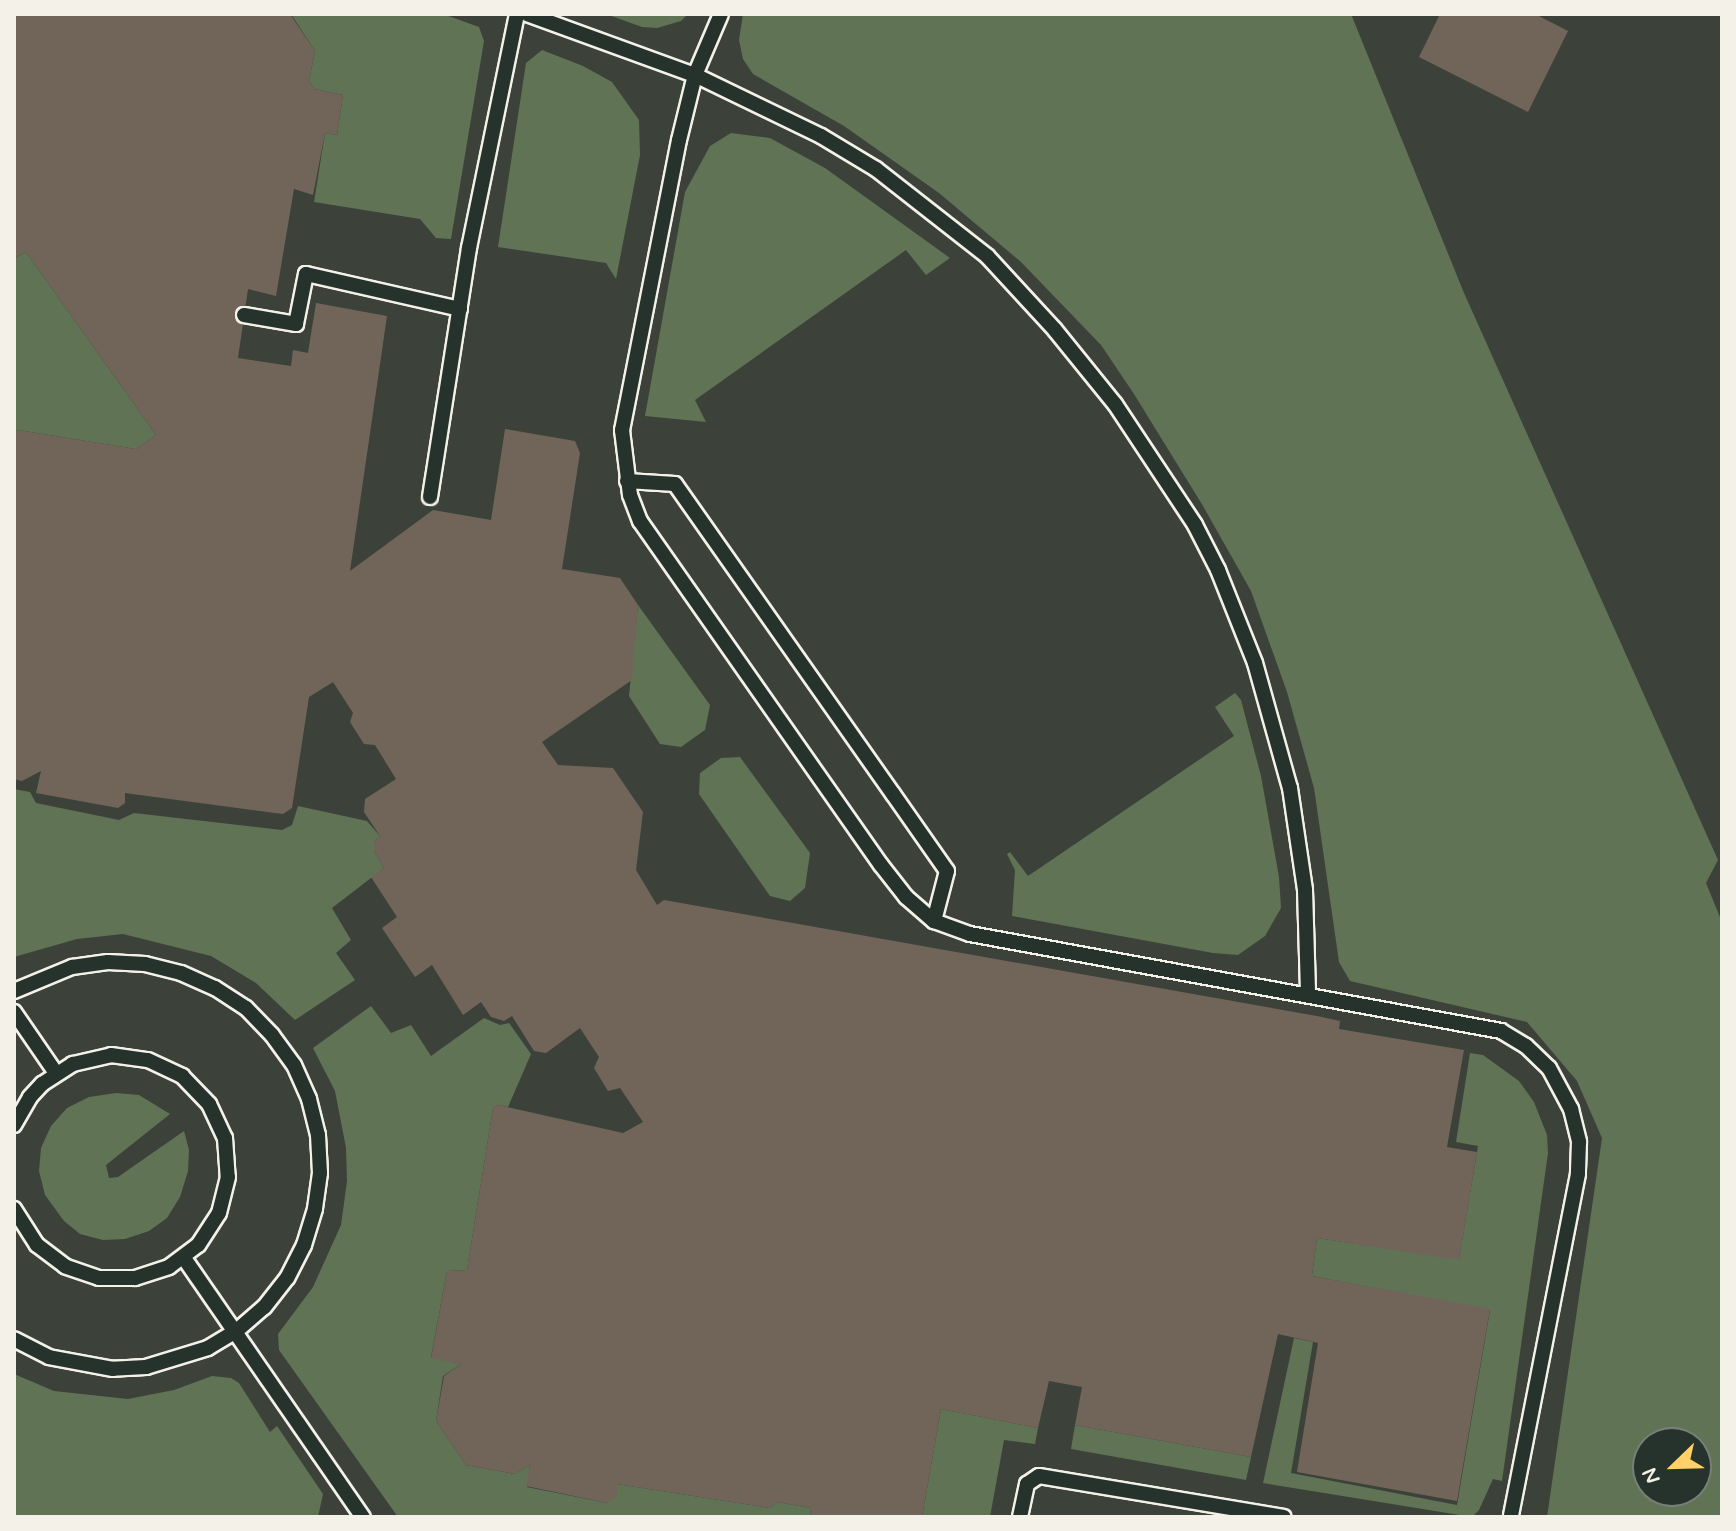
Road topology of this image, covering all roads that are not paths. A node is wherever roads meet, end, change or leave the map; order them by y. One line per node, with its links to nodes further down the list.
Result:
1 (517, 14): 5 (lane)
2 (527, 14): 4 (lane)
3 (721, 14): 4 (lane)
4 (695, 75): 7 (lane); 11 (lane)
5 (460, 309): 6 (lane); 8 (lane)
6 (244, 315)
7 (627, 481): 9 (lane); 9 (lane)
8 (430, 497)
9 (934, 921): 11 (lane)
10 (14, 991): 17 (lane)
11 (1308, 994): 22 (lane)
12 (14, 1012): 13 (lane)
13 (56, 1073): 14 (lane); 16 (lane)
14 (14, 1125)
15 (14, 1209): 16 (lane)
16 (184, 1258): 17 (lane)
17 (236, 1331): 18 (lane); 19 (lane)
18 (14, 1339)
19 (362, 1517)
20 (1020, 1517): 21 (lane)
21 (1284, 1517)
22 (1511, 1517)

